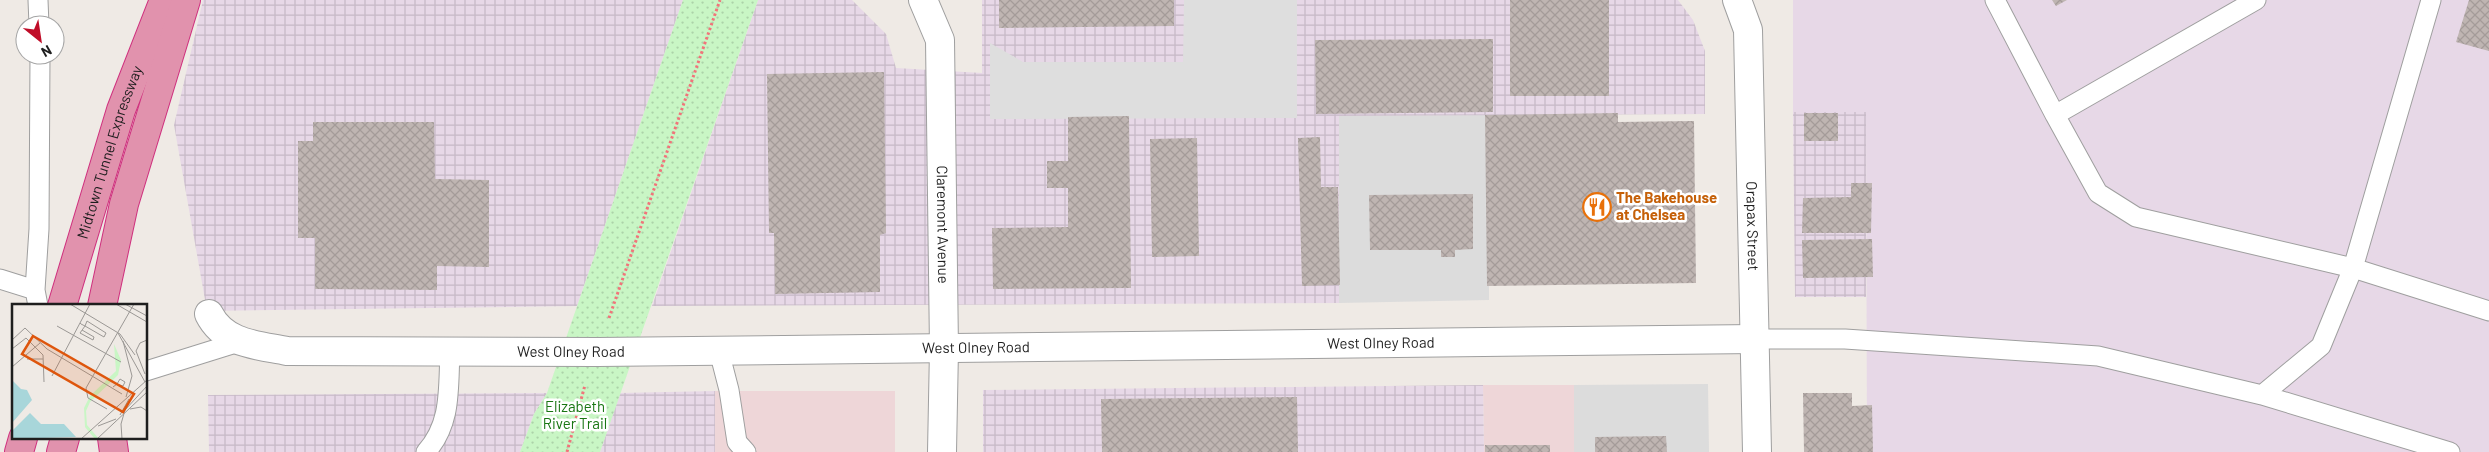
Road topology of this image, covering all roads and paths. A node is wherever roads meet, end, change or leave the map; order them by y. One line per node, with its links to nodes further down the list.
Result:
1 (38, 0): 10 (lane)
2 (164, 0): 16 (highway, Midtown Tunnel Expressway)
3 (186, 0): 17 (highway)
4 (720, 0): 25 (path)
5 (923, 0): 22 (street, Claremont Avenue)
6 (1737, 0): 20 (street, Orapax Street)
7 (1995, 0): 12 (lane)
8 (2256, 0): 12 (lane)
9 (2431, 0): 13 (lane)
10 (39, 15)
11 (40, 65): 15 (lane)
12 (2055, 115): 13 (lane)
13 (2353, 268): 18 (lane); 27 (lane)
14 (0, 279): 15 (lane)
15 (36, 298)
16 (63, 304)
17 (102, 304)
18 (2489, 311)
19 (209, 314): 21 (street, West Olney Road)
20 (1756, 339): 22 (street, West Olney Road); 27 (lane); 34 (street, Orapax Street)
21 (239, 342): 24 (street, West Olney Road); 26 (lane)
22 (944, 349): 23 (street, West Olney Road); 33 (street, Claremont Avenue)
23 (719, 351): 25 (street, West Olney Road); 32 (lane)
24 (450, 352): 25 (street, West Olney Road); 30 (lane)
25 (598, 352): 31 (path)
26 (148, 370)
27 (2262, 395): 35 (lane)
28 (65, 440): 29 (highway)
29 (61, 452)
30 (426, 452)
31 (567, 452)
32 (746, 452)
33 (942, 452)
34 (1757, 452)
35 (2450, 452)

